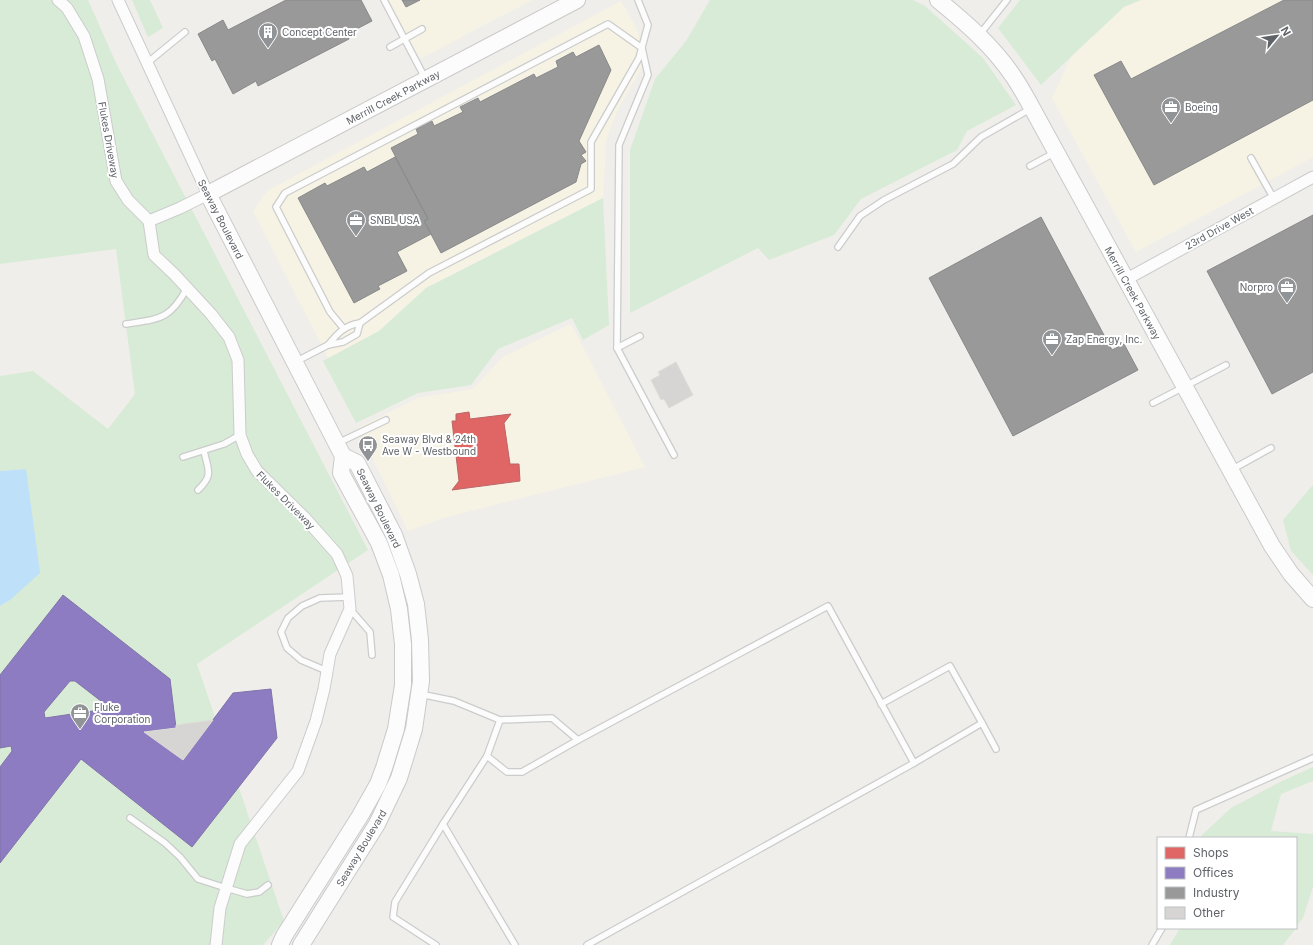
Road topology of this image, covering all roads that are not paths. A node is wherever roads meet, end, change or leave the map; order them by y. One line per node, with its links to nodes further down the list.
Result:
1 (58, 0): 23 (street, Flukes Driveway)
2 (118, 0): 14 (street, Seaway Boulevard)
3 (384, 0): 11 (lane)
4 (577, 0): 15 (street, Merrill Creek Parkway)
5 (638, 0): 13 (lane)
6 (938, 0): 10 (street, Merrill Creek Parkway)
7 (1007, 0): 10 (lane)
8 (422, 29): 11 (lane)
9 (185, 32): 14 (lane)
10 (979, 36): 16 (street, Merrill Creek Parkway)
11 (404, 39): 12 (lane); 15 (lane)
12 (390, 46)
13 (642, 48): 27 (lane); 29 (lane); 32 (lane)
14 (147, 63): 21 (street, Seaway Boulevard)
15 (426, 80): 21 (street, Merrill Creek Parkway)
16 (1032, 108): 17 (street, Merrill Creek Parkway); 24 (lane)
17 (1056, 152): 19 (lane); 25 (street, Merrill Creek Parkway)
18 (1250, 158): 22 (lane)
19 (1030, 166)
20 (1313, 177): 22 (street, 23rd Drive West)
21 (208, 194): 23 (street); 33 (street, Seaway Boulevard)
22 (1274, 199): 25 (street, 23rd Drive West)
23 (149, 221): 26 (street, Flukes Driveway)
24 (838, 247)
25 (1125, 280): 35 (street, Merrill Creek Parkway)
26 (187, 288): 28 (lane); 38 (street, Flukes Driveway)
27 (360, 323): 29 (lane); 31 (lane)
28 (126, 324)
29 (344, 329): 31 (lane)
30 (640, 336): 32 (lane)
31 (328, 345): 33 (lane)
32 (617, 348): 42 (lane)
33 (295, 362): 40 (street, Seaway Boulevard)
34 (1226, 365): 35 (lane)
35 (1184, 386): 36 (lane); 44 (street, Merrill Creek Parkway)
36 (1153, 403)
37 (386, 420): 40 (lane)
38 (240, 435): 41 (lane); 46 (street, Flukes Driveway)
39 (1271, 448): 44 (lane)
40 (339, 450): 51 (street, Seaway Boulevard)
41 (204, 451): 43 (lane); 45 (lane)
42 (674, 455)
43 (183, 457)
44 (1230, 470): 47 (street, Merrill Creek Parkway)
45 (198, 490)
46 (349, 597): 48 (street, Flukes Driveway); 50 (lane)
47 (1313, 599)
48 (350, 609): 49 (lane); 50 (street, Flukes Driveway)
49 (372, 655)
50 (327, 671): 64 (street, Flukes Driveway)
51 (410, 693): 53 (lane); 67 (street, Seaway Boulevard); 68 (street, Seaway Boulevard)
52 (882, 704): 54 (lane); 55 (lane); 59 (lane)
53 (500, 720): 55 (lane); 57 (lane)
54 (982, 723): 56 (lane); 59 (lane)
55 (578, 740): 57 (lane)
56 (996, 749)
57 (487, 756): 61 (lane)
58 (1313, 758): 62 (lane)
59 (914, 763): 71 (lane)
60 (130, 818): 64 (lane)
61 (443, 824): 69 (lane); 70 (lane)
62 (1189, 837)
63 (268, 885): 64 (lane)
64 (226, 888): 66 (street, Flukes Driveway)
65 (1161, 929): 72 (lane)
66 (216, 945)
67 (280, 945)
68 (301, 945)
69 (436, 945)
70 (515, 945)
71 (587, 945)
72 (1152, 945)

